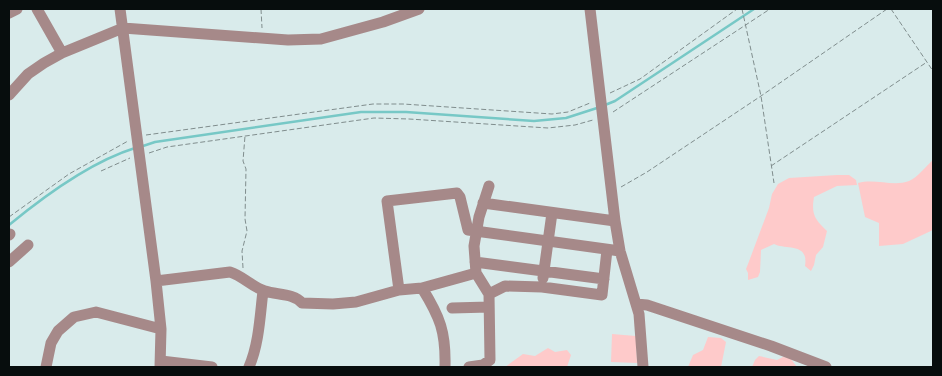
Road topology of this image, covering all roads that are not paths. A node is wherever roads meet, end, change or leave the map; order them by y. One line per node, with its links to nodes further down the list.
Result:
1 (17, 9): 6 (street)
2 (37, 9): 9 (street)
3 (120, 9): 8 (street)
4 (419, 9): 7 (street)
5 (590, 9): 14 (street)
6 (9, 13)
7 (391, 13): 8 (street)
8 (123, 28): 9 (street); 24 (street)
9 (62, 53): 10 (street)
10 (9, 95)
11 (489, 186): 12 (street)
12 (483, 203): 13 (street); 15 (street)
13 (552, 213): 14 (street); 16 (street)
14 (615, 221): 19 (street)
15 (476, 232): 16 (street); 21 (street); 27 (street)
16 (548, 242): 18 (street); 22 (street)
17 (28, 244): 20 (street)
18 (607, 250): 19 (street); 23 (street)
19 (620, 252): 30 (street)
20 (9, 262)
21 (475, 268): 22 (street); 26 (street); 29 (street)
22 (544, 270): 23 (street); 25 (street)
23 (604, 279): 25 (street)
24 (156, 281): 28 (street); 33 (street)
25 (542, 287): 29 (street)
26 (422, 288): 27 (street); 38 (street)
27 (399, 290): 28 (street)
28 (263, 291): 37 (street)
29 (489, 294): 31 (street)
30 (636, 304): 40 (street); 41 (street)
31 (489, 307): 32 (street); 39 (street)
32 (452, 308)
33 (161, 329): 34 (street); 35 (street)
34 (160, 364): 36 (street)
35 (46, 367)
36 (212, 367)
37 (249, 367)
38 (445, 367)
39 (469, 367)
40 (643, 367)
41 (826, 367)

